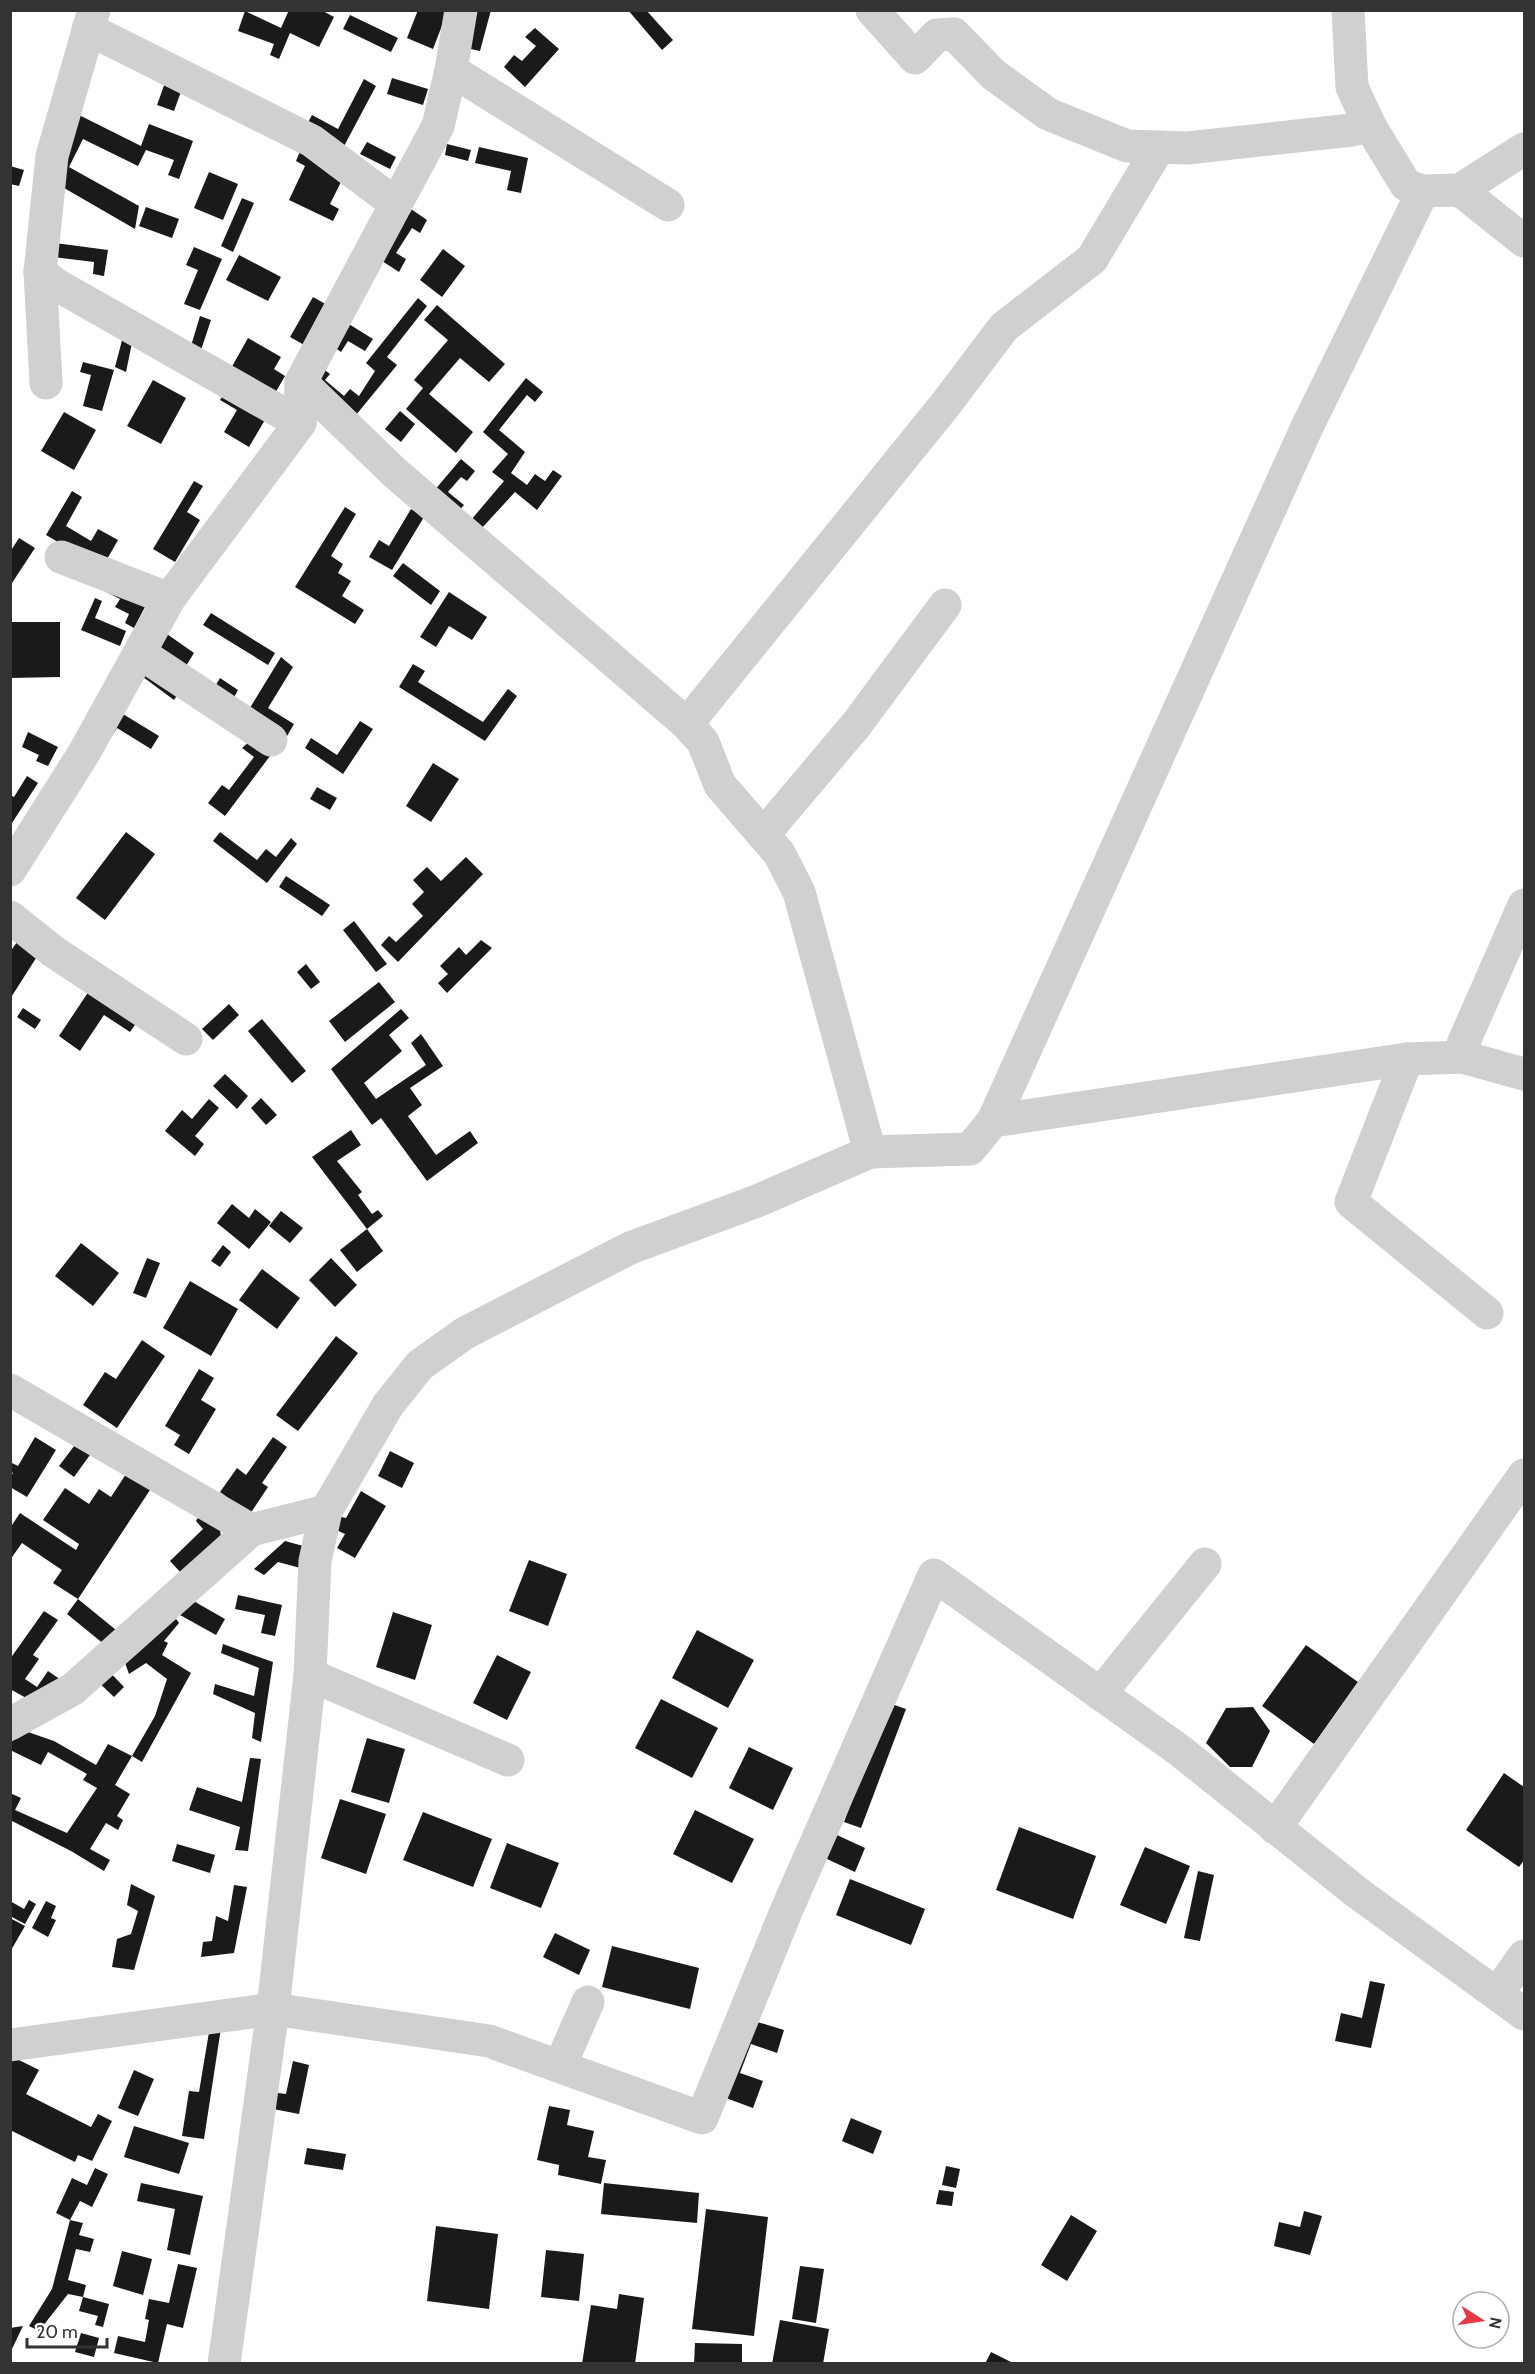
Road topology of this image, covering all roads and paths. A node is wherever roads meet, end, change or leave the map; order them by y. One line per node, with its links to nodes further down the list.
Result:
1 (461, 10): 5 (street)
2 (872, 10): 7 (street)
3 (1348, 10): 6 (street)
4 (91, 20): 11 (street); 14 (street)
5 (451, 70): 11 (street); 12 (street)
6 (1370, 126): 7 (street); 10 (street)
7 (1159, 147): 22 (street)
8 (1524, 149): 9 (street)
9 (1460, 190): 10 (street); 13 (street)
10 (1423, 191): 32 (street)
11 (396, 204): 15 (street)
12 (668, 205)
13 (1524, 241)
14 (40, 272): 16 (street); 17 (street)
15 (301, 382): 17 (street); 22 (street)
16 (46, 383)
17 (300, 423): 19 (street)
18 (61, 557): 19 (street)
19 (169, 599): 21 (street)
20 (945, 605): 24 (street)
21 (140, 653): 23 (street); 25 (street)
22 (687, 724): 24 (street)
23 (271, 740)
24 (763, 835): 33 (street)
25 (10, 870)
26 (1524, 905): 29 (street)
27 (10, 917): 28 (street)
28 (186, 1039)
29 (1463, 1057): 30 (street); 31 (street)
30 (1407, 1059): 32 (street); 34 (street)
31 (1524, 1074)
32 (993, 1121): 33 (street)
33 (870, 1152): 37 (street)
34 (1487, 1313)
35 (10, 1389): 38 (street)
36 (1524, 1474): 44 (street)
37 (326, 1511): 38 (street); 40 (street)
38 (251, 1530): 42 (street)
39 (1205, 1564): 41 (street)
40 (310, 1675): 43 (street); 48 (street)
41 (1100, 1694): 44 (street); 51 (street)
42 (10, 1724)
43 (508, 1760)
44 (1275, 1827): 46 (street)
45 (1524, 1956): 46 (street)
46 (1497, 1994): 49 (street)
47 (588, 2002): 51 (street)
48 (273, 2009): 50 (street); 51 (street); 52 (street)
49 (1524, 2014)
50 (10, 2045)
51 (560, 2066)
52 (224, 2364)

